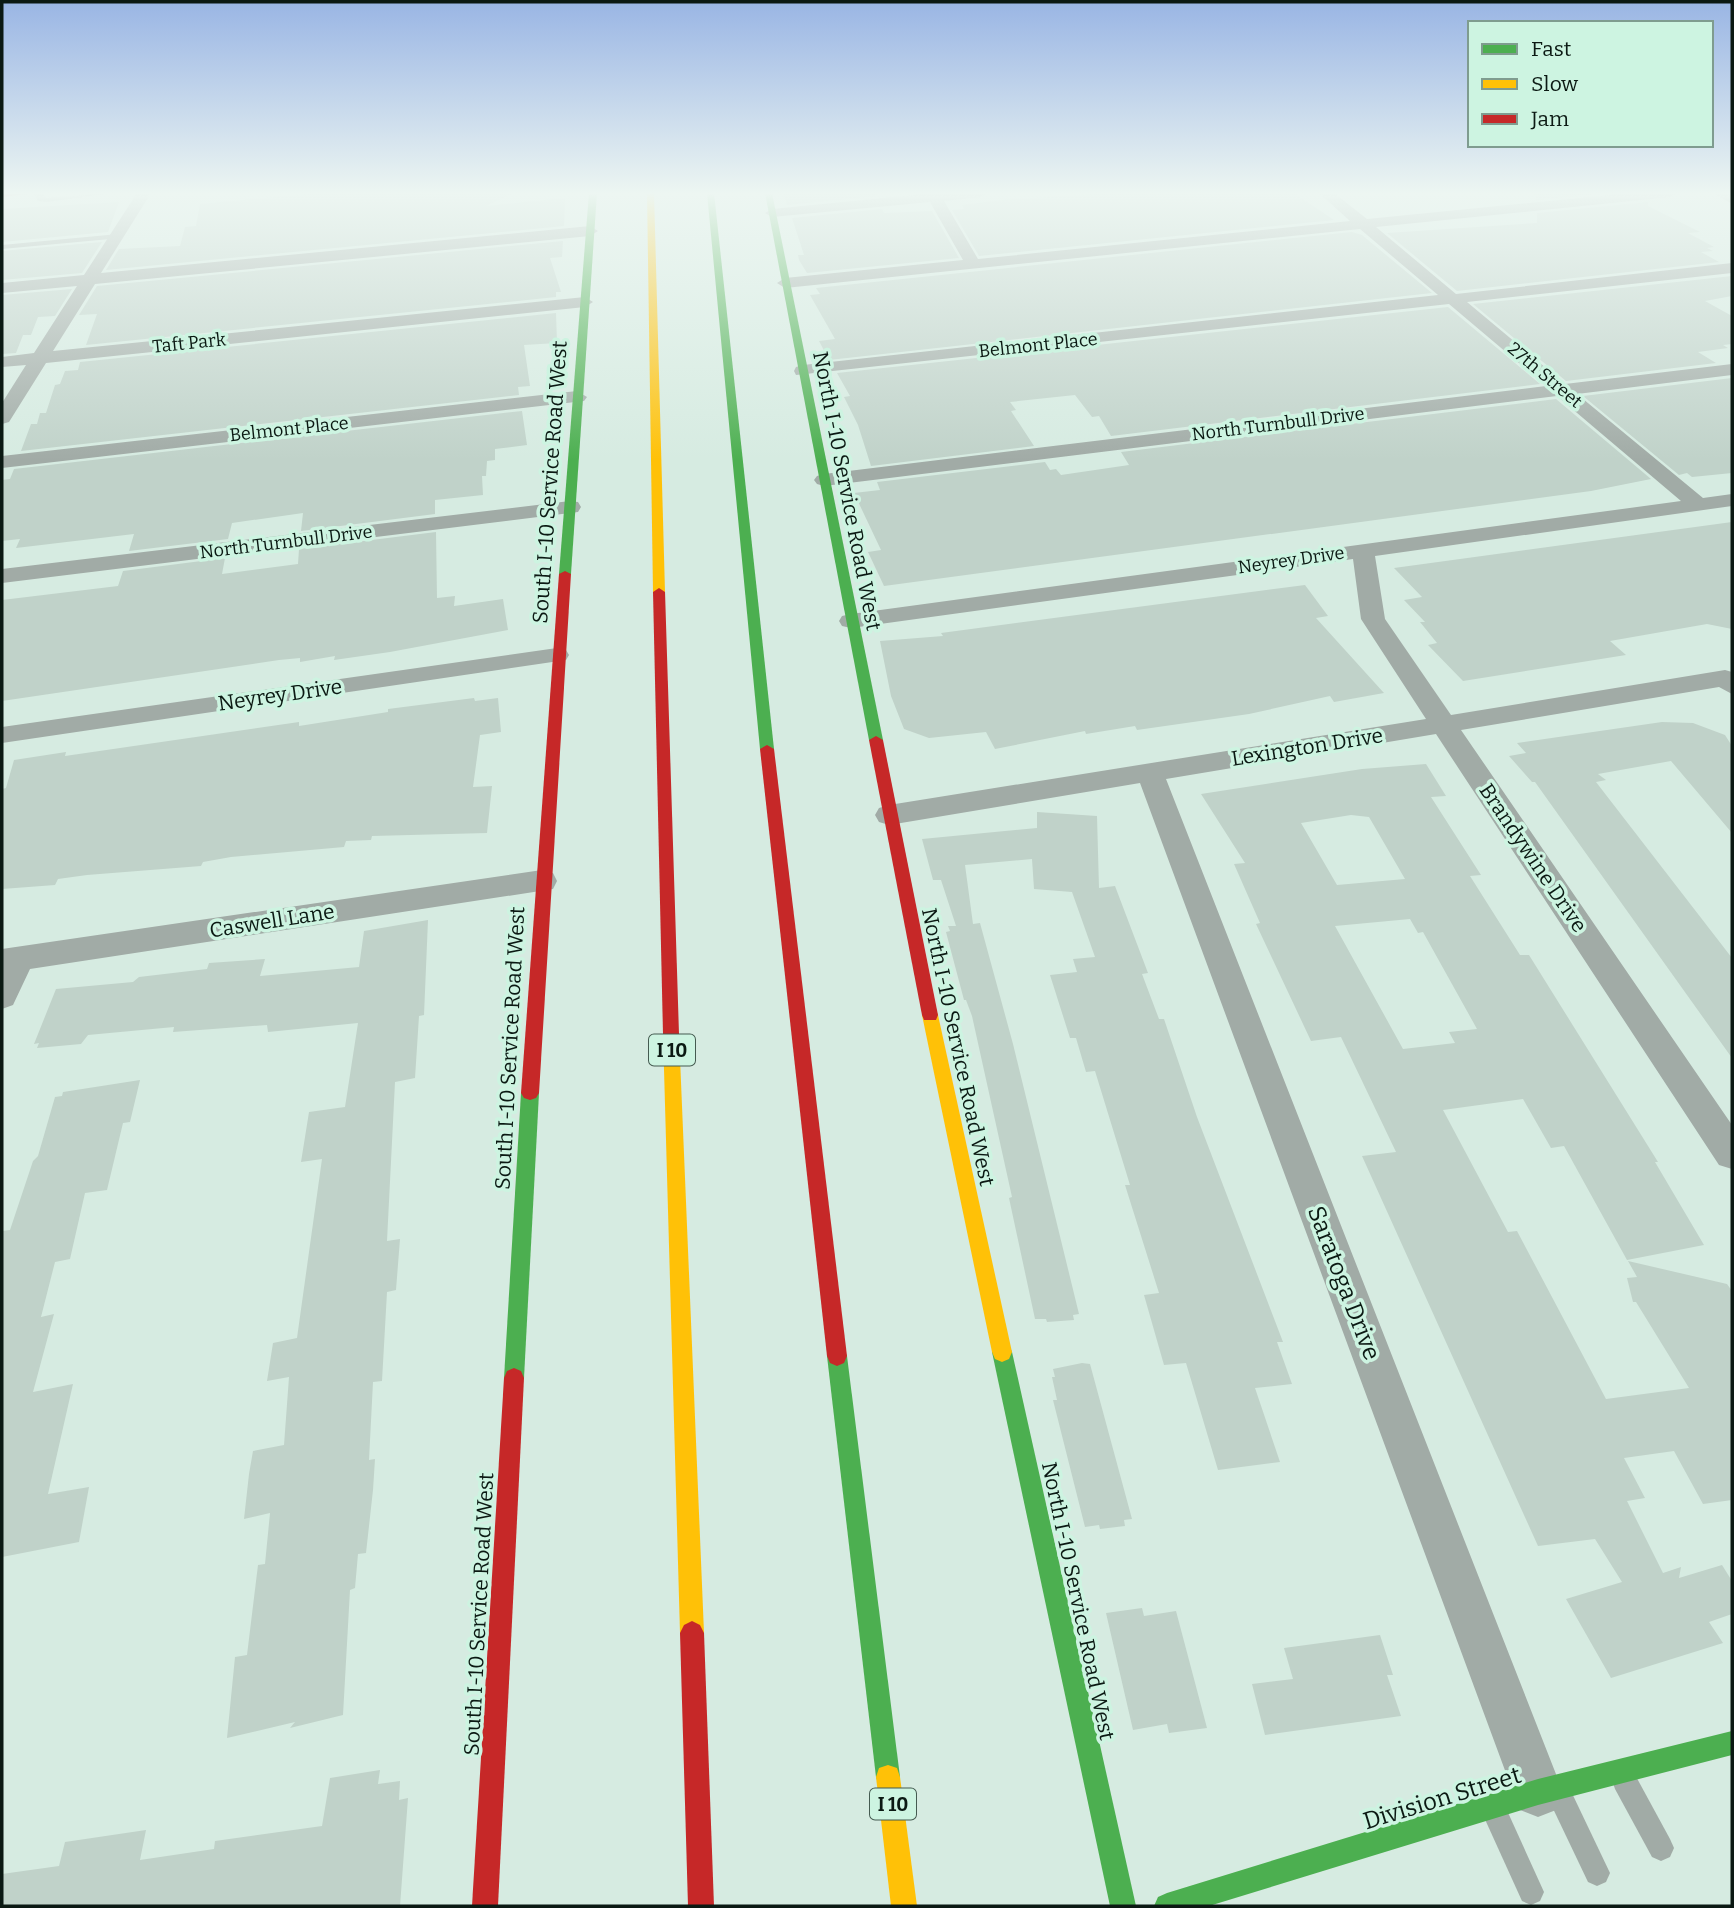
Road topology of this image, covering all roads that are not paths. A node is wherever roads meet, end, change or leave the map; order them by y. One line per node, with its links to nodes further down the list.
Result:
1 (61, 282): 10 (street)
2 (89, 282): 13 (street)
3 (586, 282): 12 (main road, South I-10 Service Road West)
4 (652, 282): 48 (main road, I 10)
5 (719, 282): 38 (main road, I 10)
6 (794, 282): 9 (street)
7 (1432, 282): 11 (street, 27th Street)
8 (1605, 282): 11 (street, Belmont Place)
9 (785, 283): 16 (main road, North I-10 Service Road West)
10 (2, 288)
11 (1452, 299): 16 (street, Belmont Place); 17 (street, 27th Street)
12 (585, 302): 13 (street, Taft Park); 18 (main road, South I-10 Service Road West)
13 (41, 359): 14 (street, Taft Park); 19 (street)
14 (2, 362)
15 (1732, 369): 17 (street, North Turnbull Drive)
16 (803, 371): 21 (main road, North I-10 Service Road West)
17 (1562, 389): 21 (street, North Turnbull Drive); 23 (street, 27th Street)
18 (577, 397): 20 (street, Belmont Place); 24 (main road, South I-10 Service Road West)
19 (2, 418)
20 (2, 462)
21 (824, 480): 27 (main road, North I-10 Service Road West)
22 (1732, 500): 23 (street, Neyrey Drive)
23 (1699, 505): 25 (street, Neyrey Drive)
24 (570, 507): 26 (street, North Turnbull Drive); 28 (main road, South I-10 Service Road West)
25 (1363, 550): 27 (street, Neyrey Drive); 30 (street, Brandywine Drive)
26 (2, 576)
27 (851, 621): 33 (main road, North I-10 Service Road West)
28 (557, 655): 31 (street, Neyrey Drive); 34 (main road, South I-10 Service Road West)
29 (1729, 682): 30 (street, Lexington Drive)
30 (1443, 725): 32 (street, Lexington Drive); 37 (street, Brandywine Drive)
31 (2, 735)
32 (1150, 773): 33 (street, Lexington Drive); 41 (street, Saratoga Drive)
33 (889, 815): 50 (main road, North I-10 Service Road West)
34 (542, 881): 35 (street, Caswell Lane); 47 (main road, South I-10 Service Road West)
35 (10, 960): 36 (street)
36 (2, 996)
37 (1732, 1154)
38 (881, 1702): 44 (main road); 49 (main road, I 10)
39 (1730, 1747): 40 (main road, Division Street)
40 (1620, 1771): 41 (main road, Division Street); 43 (lane)
41 (1547, 1790): 42 (main road, Division Street); 45 (lane)
42 (1493, 1806): 46 (lane); 51 (main road, Division Street)
43 (1661, 1848)
44 (916, 1865)
45 (1597, 1873)
46 (1531, 1892)
47 (485, 1906)
48 (701, 1906)
49 (904, 1906)
50 (1122, 1906)
51 (1167, 1906)

